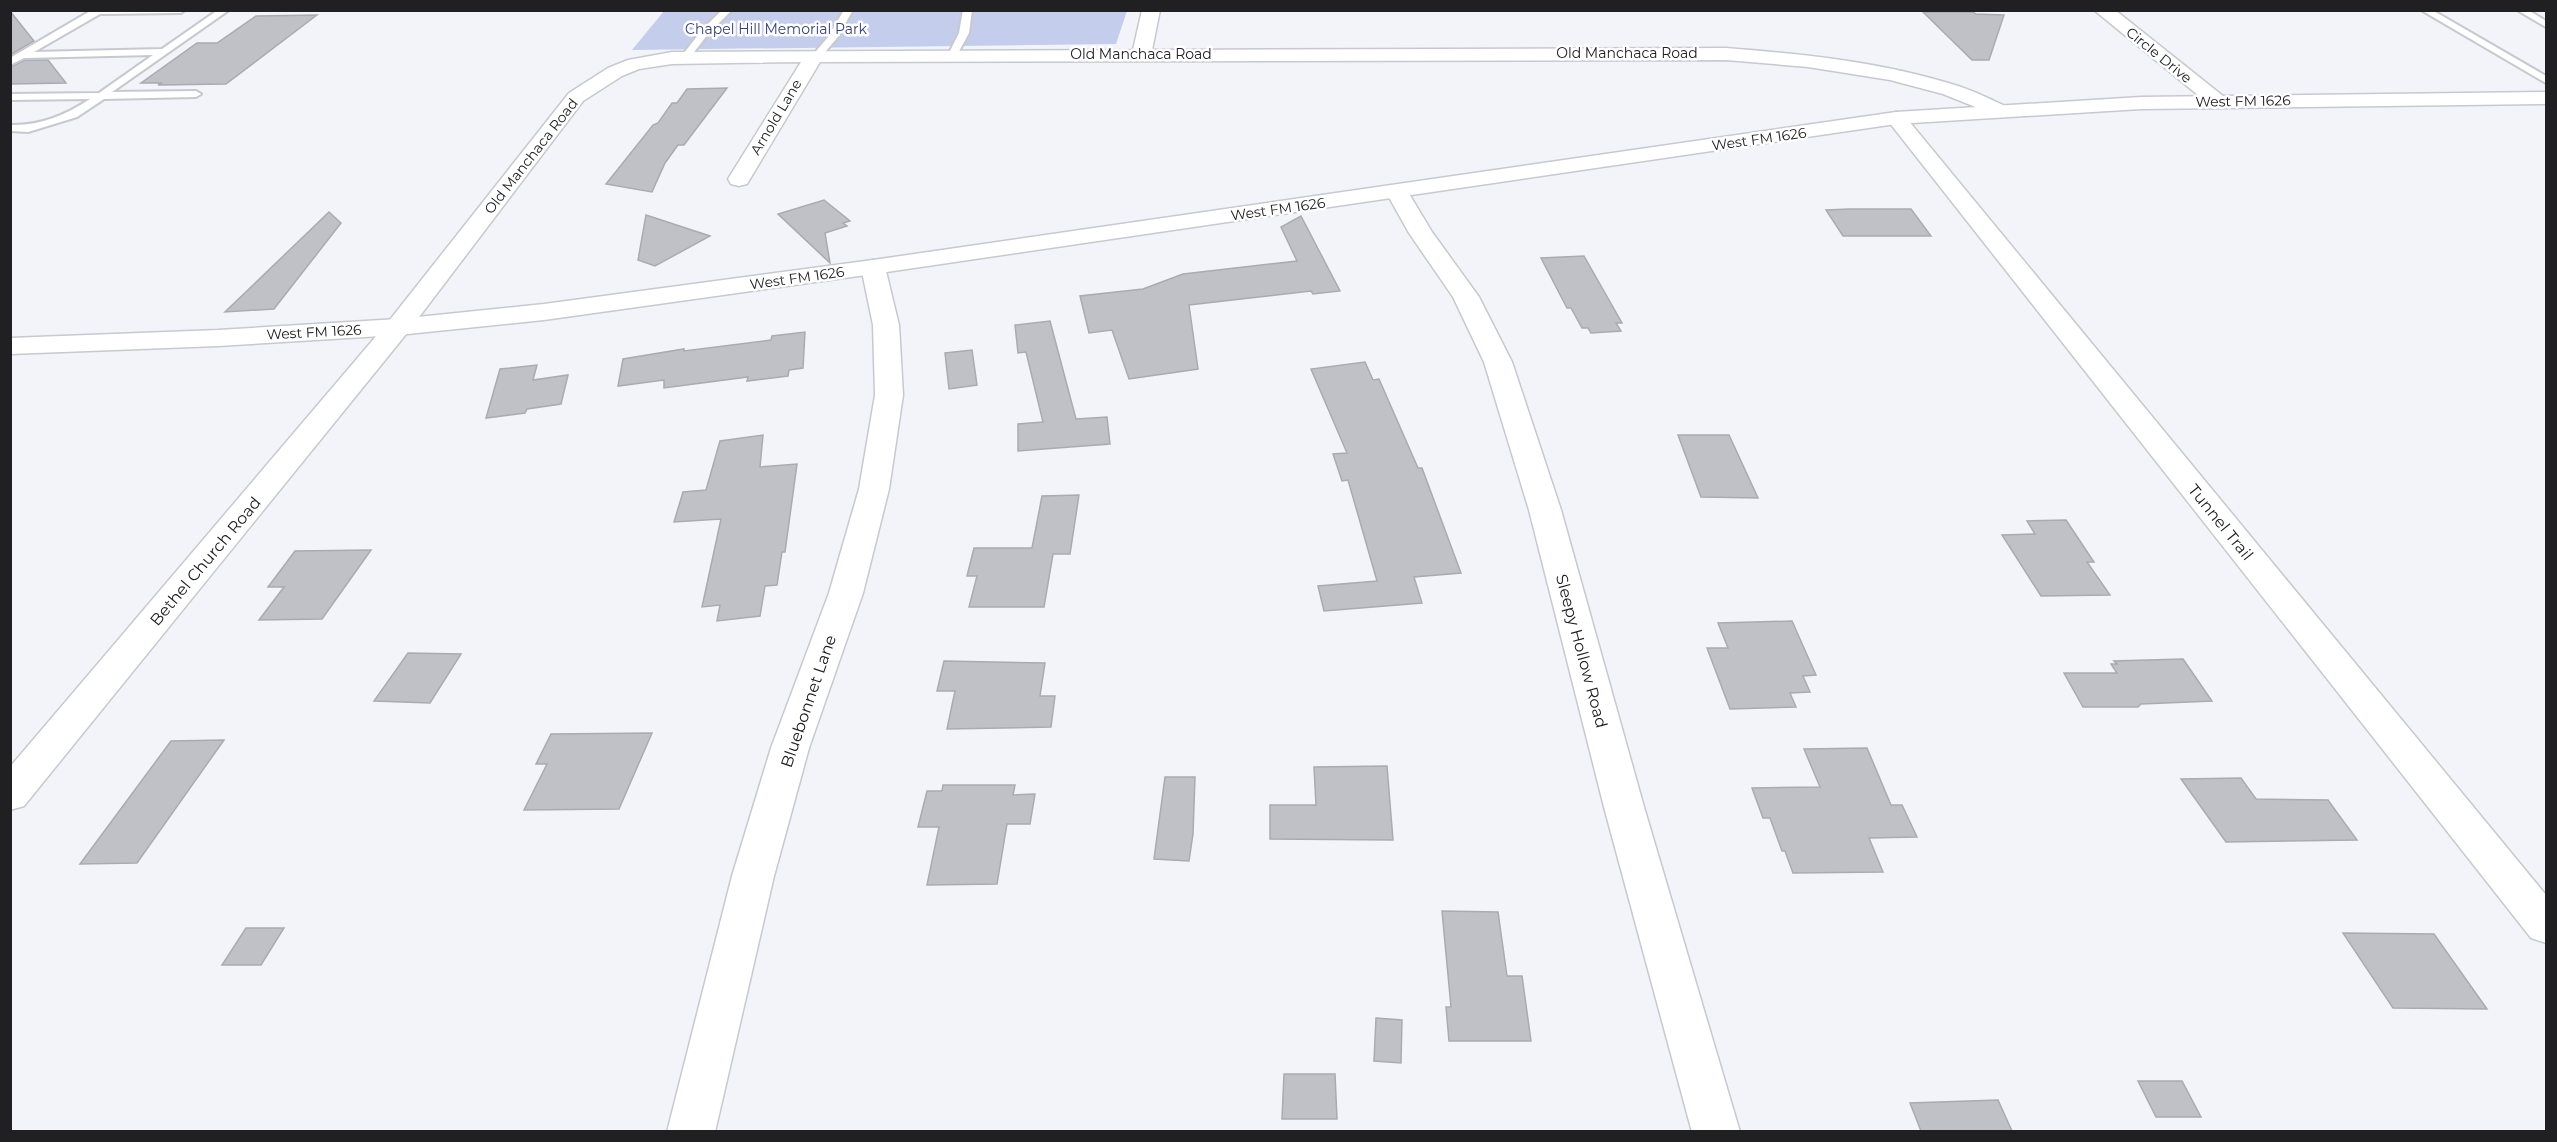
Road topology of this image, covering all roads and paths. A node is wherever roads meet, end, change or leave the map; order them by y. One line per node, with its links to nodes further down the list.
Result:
1 (181, 10): 10 (lane)
2 (225, 10): 12 (lane)
3 (728, 10): 17 (lane)
4 (849, 10): 16 (lane)
5 (968, 10): 15 (lane)
6 (1151, 10): 13 (street)
7 (2103, 10): 24 (street, Circle Drive)
8 (2425, 10): 19 (lane)
9 (2521, 10): 11 (lane)
10 (99, 11): 14 (lane)
11 (2547, 24)
12 (165, 52): 14 (lane); 21 (lane)
13 (1141, 54): 15 (street, Old Manchaca Road); 25 (street, Old Manchaca Road)
14 (24, 55): 18 (lane)
15 (953, 55): 16 (street, Old Manchaca Road)
16 (815, 56): 17 (street, Old Manchaca Road); 30 (street, Arnold Lane)
17 (685, 57): 33 (street, Old Manchaca Road)
18 (10, 62)
19 (2547, 80)
20 (196, 94): 21 (lane)
21 (101, 96): 22 (lane); 28 (lane)
22 (10, 97)
23 (2547, 98): 24 (street, West FM 1626)
24 (2216, 100): 25 (street, West FM 1626)
25 (1998, 110): 26 (street, West FM 1626)
26 (1896, 118): 31 (street, West FM 1626); 36 (street, Tunnel Trail)
27 (10, 128): 28 (lane)
28 (28, 129): 29 (lane)
29 (10, 141)
30 (739, 179)
31 (1397, 192): 32 (street, West FM 1626); 38 (street, Sleepy Hollow Road)
32 (873, 267): 33 (street, West FM 1626); 37 (street, Bluebonnet Lane)
33 (398, 327): 34 (street, West FM 1626); 35 (street, Bethel Church Road)
34 (13, 348)
35 (10, 795)
36 (2547, 925)
37 (691, 1131)
38 (1716, 1131)

